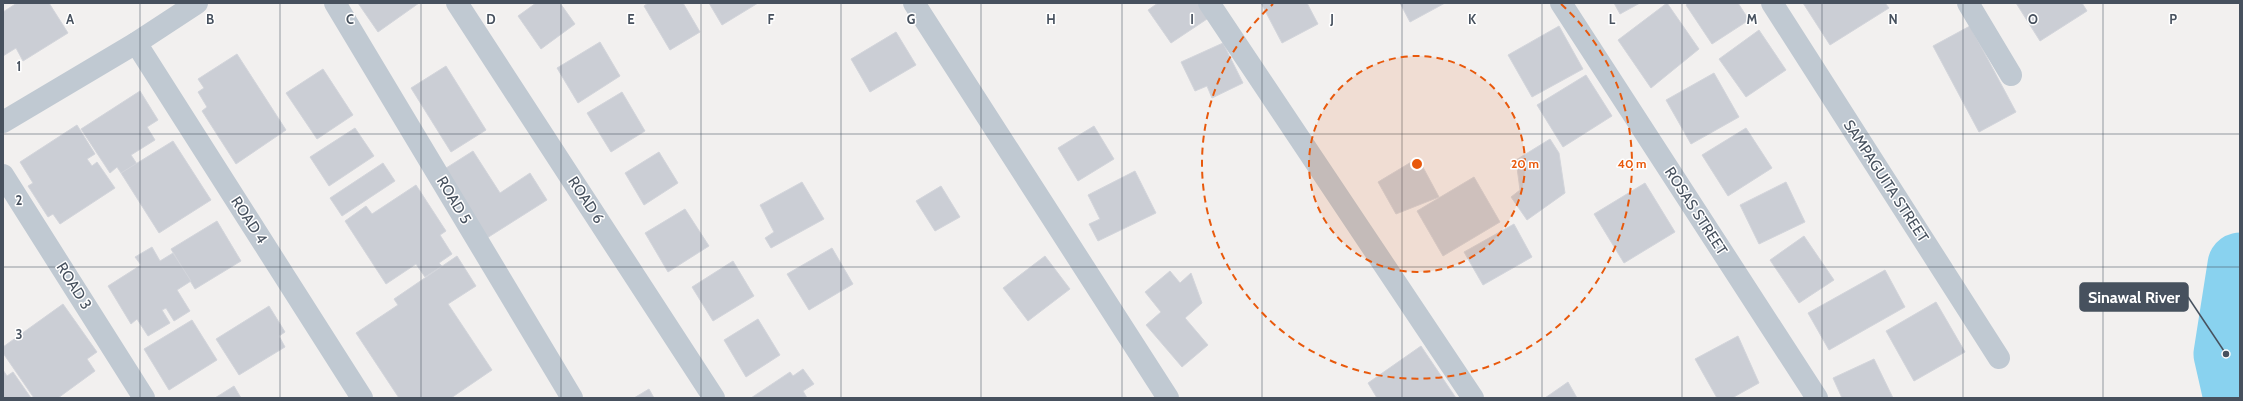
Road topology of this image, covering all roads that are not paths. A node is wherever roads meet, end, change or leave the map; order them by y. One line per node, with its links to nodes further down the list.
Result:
1 (197, 3): 9 (street)
2 (335, 3): 16 (street, ROAD 5)
3 (457, 3): 17 (street, ROAD 6)
4 (914, 3): 18 (street)
5 (1209, 3): 19 (street)
6 (1561, 3): 20 (street, ROSAS STREET)
7 (1772, 3): 13 (street, SAMPAGUITA STREET)
8 (1968, 3): 10 (street)
9 (136, 43): 11 (street); 15 (street, ROAD 4)
10 (2011, 75)
11 (3, 122)
12 (3, 174): 14 (street, ROAD 3)
13 (1999, 358)
14 (144, 398)
15 (362, 398)
16 (572, 398)
17 (714, 398)
18 (1168, 398)
19 (1473, 398)
20 (1817, 398)

